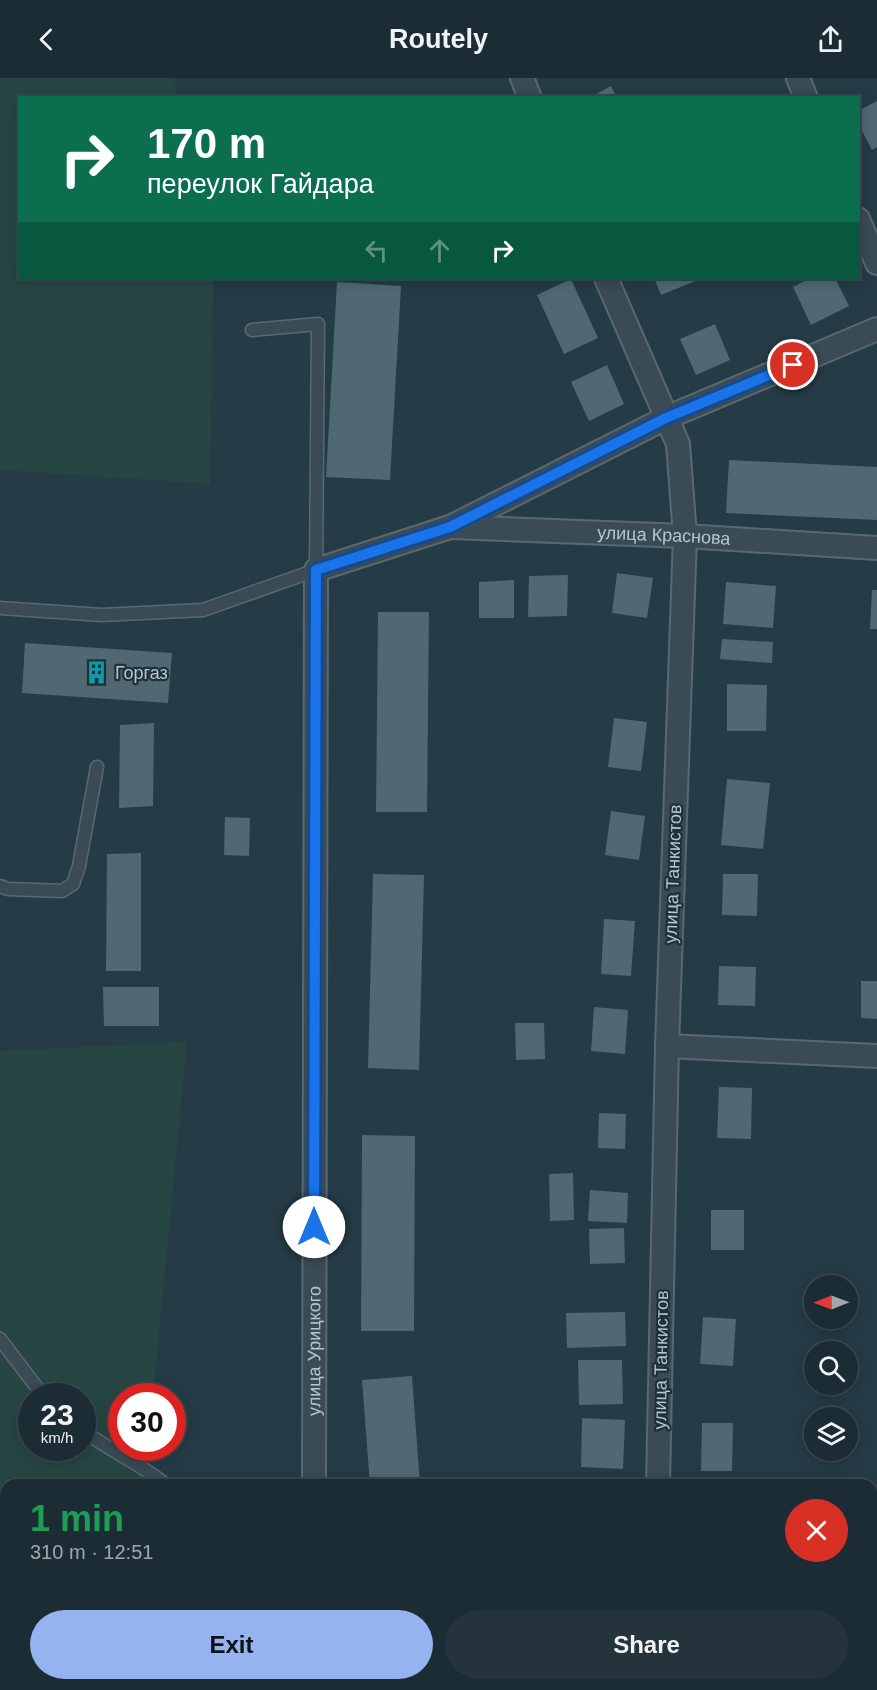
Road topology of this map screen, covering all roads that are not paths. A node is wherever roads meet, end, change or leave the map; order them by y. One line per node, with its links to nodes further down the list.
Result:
1 (522, 78): 3 (street)
2 (798, 78): 4 (street)
3 (529, 96)
4 (805, 96)
5 (860, 224): 6 (street)
6 (877, 263)
7 (606, 279): 10 (street, улица Танкистов)
8 (877, 329): 10 (street)
9 (252, 330): 14 (lane)
10 (666, 418): 11 (street); 12 (street, улица Танкистов)
11 (450, 527): 12 (street, улица Краснова); 14 (street)
12 (686, 536): 13 (street, улица Краснова); 18 (street, улица Танкистов)
13 (877, 548)
14 (316, 570): 15 (lane); 24 (street, улица Урицкого)
15 (0, 608)
16 (97, 767): 17 (lane)
17 (0, 886)
18 (667, 1046): 19 (street); 25 (street, улица Танкистов)
19 (877, 1056)
20 (0, 1339): 21 (lane)
21 (33, 1383)
22 (96, 1441): 23 (lane)
23 (159, 1479)
24 (314, 1479)
25 (658, 1479)

